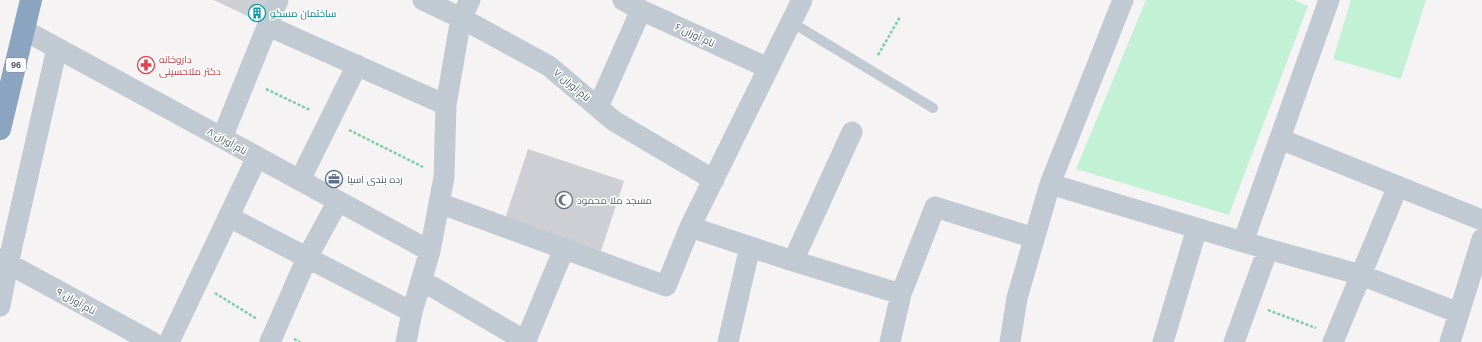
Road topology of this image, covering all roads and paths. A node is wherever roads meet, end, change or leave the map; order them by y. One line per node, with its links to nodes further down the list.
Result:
1 (31, 0): 13 (highway, 96)
2 (278, 0): 12 (street)
3 (424, 0): 8 (street, نام آوران ۷)
4 (623, 0): 9 (street, نام آوران ۶)
5 (802, 0): 11 (street)
6 (1123, 0): 28 (street)
7 (1329, 0): 24 (street)
8 (465, 9): 18 (street); 19 (street, نام آوران ۷)
9 (641, 10): 16 (street, نام آوران ۶); 19 (street)
10 (900, 17): 17 (path)
11 (791, 22): 16 (street); 17 (lane)
12 (268, 26): 15 (street); 23 (street)
13 (24, 30): 14 (street, نام آوران ۸); 21 (highway, 96)
14 (57, 48): 23 (street, نام آوران ۸); 44 (street)
15 (357, 65): 18 (street); 26 (street)
16 (768, 68): 27 (street)
17 (869, 69): 20 (lane)
18 (446, 105): 31 (street)
19 (598, 107): 27 (street, نام آوران ۷)
20 (933, 108)
21 (0, 130)
22 (852, 132): 45 (street)
23 (222, 138): 25 (street, نام آوران ۸)
24 (1280, 139): 29 (street); 38 (street)
25 (258, 157): 26 (street, نام آوران ۸); 32 (street)
26 (300, 180): 30 (street, نام آوران ۸)
27 (714, 180): 34 (street)
28 (1050, 184): 35 (street); 36 (street)
29 (1398, 186): 33 (street); 46 (street)
30 (338, 201): 42 (street, نام آوران ۸); 43 (street)
31 (439, 203): 40 (street); 42 (street)
32 (229, 217): 43 (street); 48 (street)
33 (1482, 220)
34 (690, 227): 39 (street); 40 (street)
35 (1197, 228): 38 (street); 64 (street)
36 (1034, 238): 49 (street); 63 (street)
37 (1482, 239): 53 (street)
38 (1243, 242): 41 (street)
39 (750, 247): 45 (street); 61 (street)
40 (564, 249): 56 (street)
41 (1268, 249): 46 (street); 50 (street)
42 (430, 251): 47 (street)
43 (307, 258): 52 (street); 54 (street)
44 (4, 261): 51 (street); 57 (street, نام آوران ۹)
45 (793, 261): 49 (street)
46 (1361, 275): 53 (street); 55 (street)
47 (421, 280): 52 (street); 56 (street)
48 (198, 282): 54 (path); 58 (street)
49 (901, 294): 62 (street)
50 (1248, 303): 55 (path); 65 (street)
51 (0, 306)
52 (412, 312): 60 (street)
53 (1459, 313): 66 (street)
54 (273, 336): 59 (path)
55 (1335, 339)
56 (526, 341)
57 (152, 342)
58 (169, 342)
59 (300, 342)
60 (406, 342)
61 (728, 342)
62 (890, 342)
63 (1010, 342)
64 (1164, 342)
65 (1234, 342)
66 (1450, 342)

